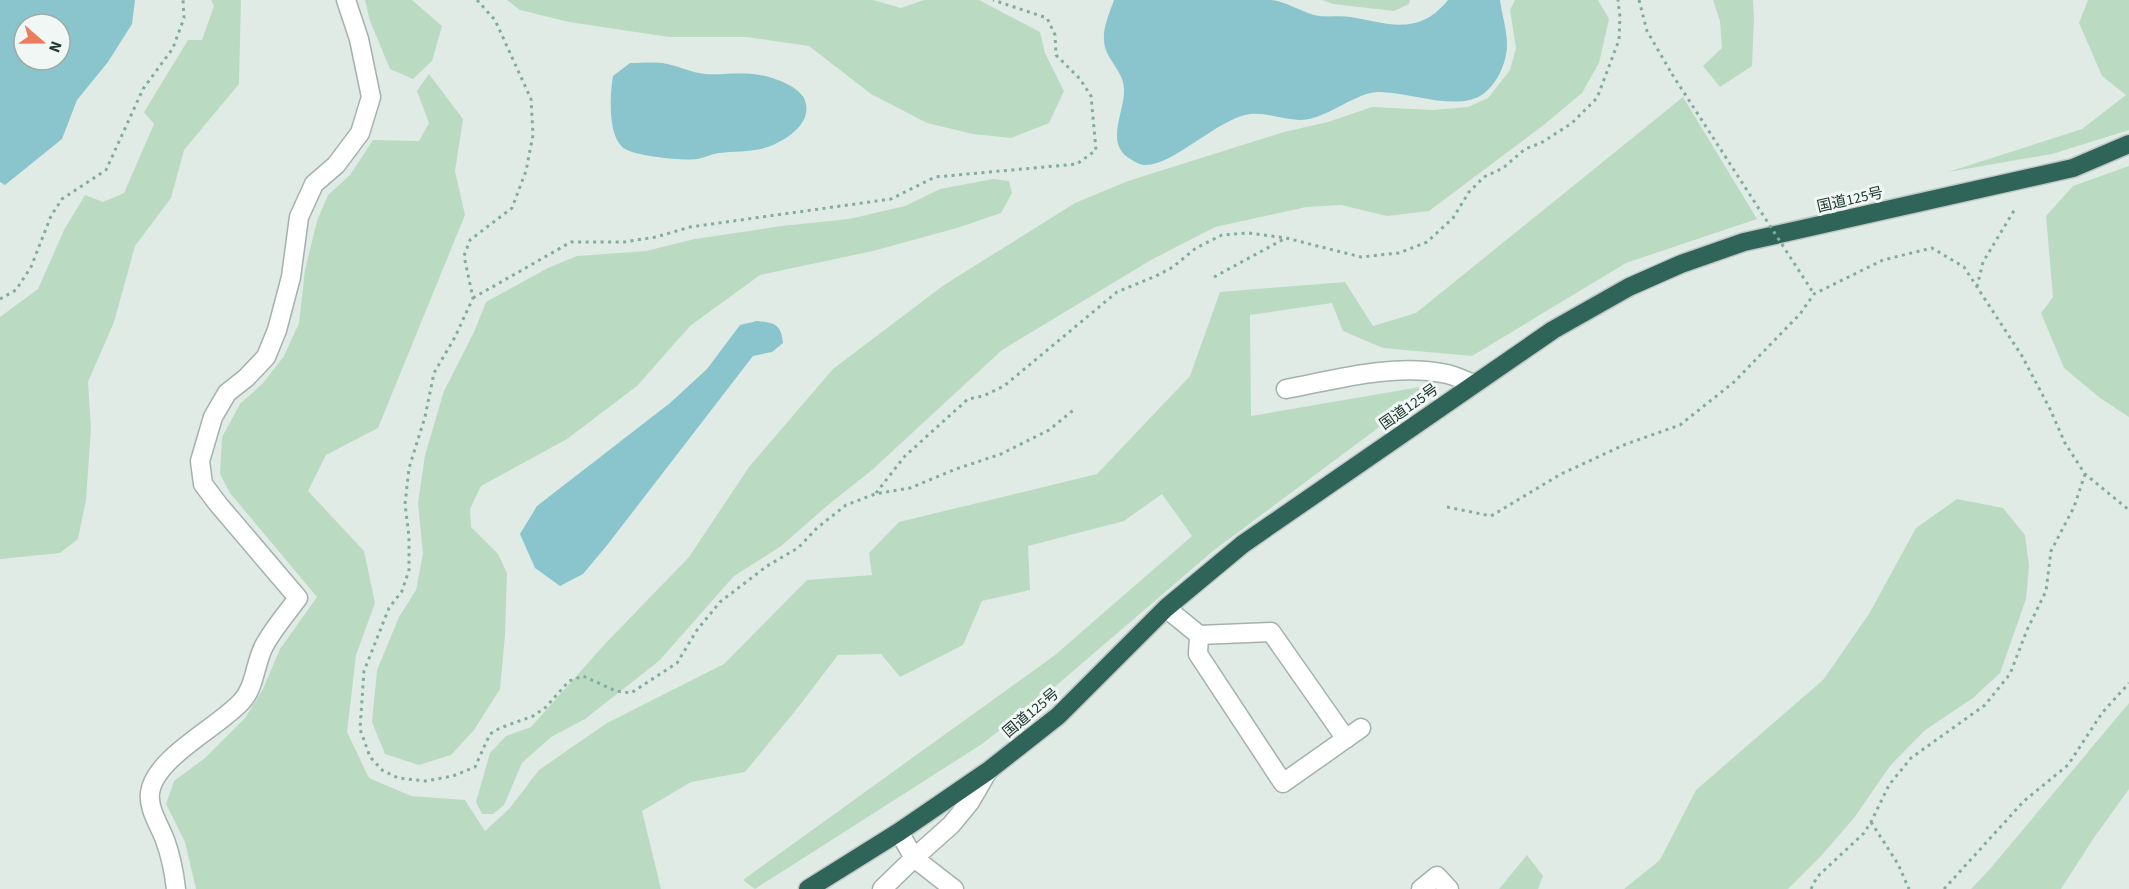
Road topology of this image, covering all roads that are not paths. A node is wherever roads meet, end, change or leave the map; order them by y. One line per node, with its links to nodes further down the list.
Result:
1 (346, 0): 10 (street)
2 (2129, 144): 3 (highway, 国道125号)
3 (1474, 384): 4 (street); 5 (highway, 国道125号)
4 (1286, 389)
5 (1166, 608): 6 (street); 7 (highway, 国道125号)
6 (1199, 635): 6 (street)
7 (988, 771): 8 (highway, 国道125号); 9 (street)
8 (899, 832): 9 (street); 11 (highway, 国道125号)
9 (914, 858): 12 (street); 13 (street)
10 (176, 889)
11 (808, 889)
12 (882, 889)
13 (954, 889)
14 (1421, 889): 15 (street)
15 (1449, 889)

